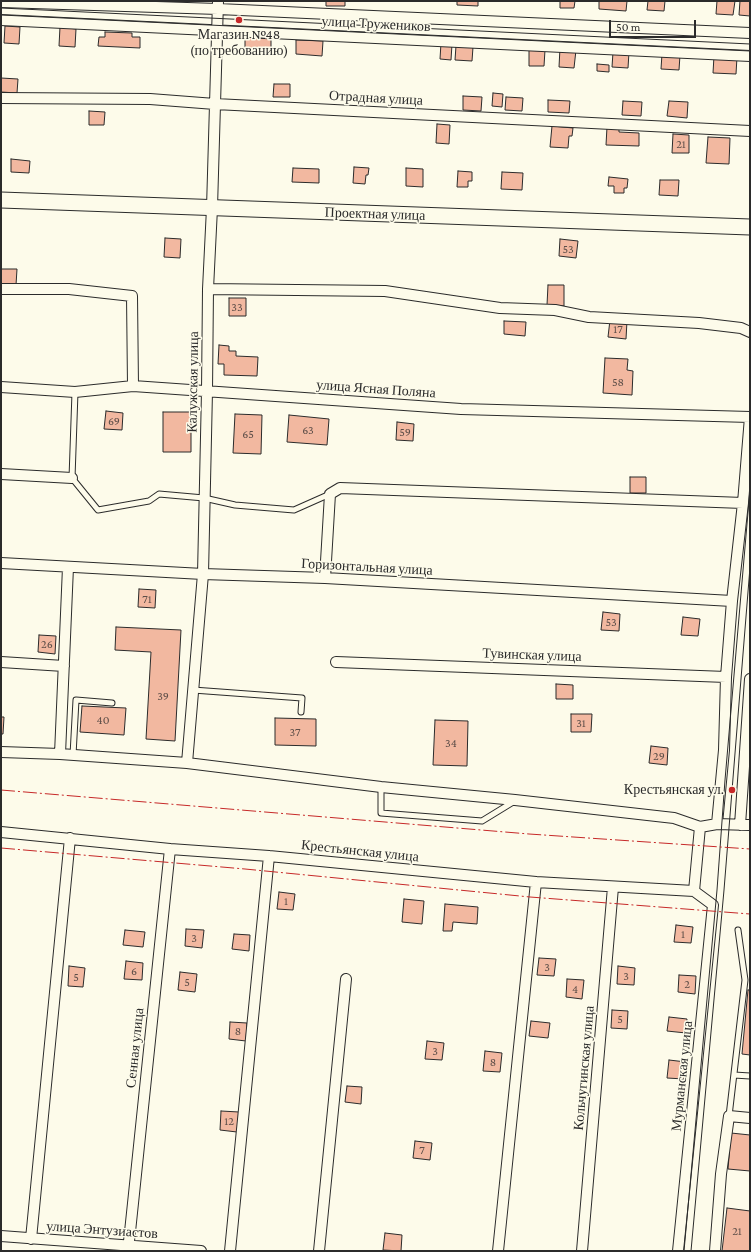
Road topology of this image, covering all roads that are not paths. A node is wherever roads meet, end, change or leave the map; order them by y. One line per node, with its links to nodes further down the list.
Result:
1 (1, 2): 2 (street, улица Тружеников)
2 (218, 5): 4 (street, Калужская улица); 5 (street, улица Тружеников)
3 (1, 20): 4 (street, улица Тружеников)
4 (217, 31): 6 (street, улица Тружеников); 8 (street, Калужская улица)
5 (750, 33)
6 (750, 56)
7 (1, 98): 8 (street, Отрадная улица)
8 (215, 104): 9 (street, Отрадная улица); 11 (street, Калужская улица)
9 (750, 131)
10 (1, 200): 11 (main road, Проектная улица)
11 (212, 208): 12 (main road, Проектная улица); 14 (street, Калужская улица)
12 (750, 227)
13 (1, 289): 16 (street)
14 (208, 289): 15 (street); 18 (street, Калужская улица)
15 (750, 332)
16 (133, 386): 18 (street, улица Ясная Поляна); 19 (street, улица Ясная Поляна)
17 (1, 387): 19 (street, улица Ясная Поляна)
18 (207, 391): 20 (street, улица Ясная Поляна); 24 (street, Калужская улица)
19 (75, 392): 22 (lane)
20 (750, 417): 25 (street)
21 (1, 474): 22 (street)
22 (72, 478): 24 (lane)
23 (330, 494): 24 (lane); 25 (street); 29 (street)
24 (204, 498): 28 (street, Калужская улица)
25 (743, 503): 30 (street)
26 (1, 563): 27 (street, Горизонтальная улица)
27 (68, 567): 28 (street, Горизонтальная улица); 33 (street)
28 (202, 574): 29 (street, Горизонтальная улица); 36 (street, Калужская улица)
29 (325, 578): 30 (street, Горизонтальная улица)
30 (732, 602): 34 (street)
31 (1, 662): 33 (street)
32 (336, 662): 34 (street, Тувинская улица)
33 (64, 666): 40 (street)
34 (726, 677): 45 (street)
35 (750, 679): 46 (street)
36 (193, 690): 38 (lane); 42 (street, Калужская улица)
37 (112, 703): 41 (lane)
38 (301, 712)
39 (1, 752): 40 (street)
40 (60, 754): 41 (street)
41 (73, 755): 42 (street)
42 (187, 763): 43 (street)
43 (382, 787): 44 (street); 44 (lane)
44 (515, 800): 47 (street)
45 (717, 824): 46 (street); 47 (street)
46 (745, 825)
47 (700, 827): 54 (street)
48 (1, 832): 49 (street, Крестьянская улица)
49 (70, 838): 50 (street, Крестьянская улица); 63 (street)
50 (170, 848): 51 (street, Крестьянская улица); 64 (street, Сенная улица)
51 (269, 856): 52 (street, Крестьянская улица); 66 (street)
52 (536, 882): 53 (street, Крестьянская улица); 68 (street)
53 (613, 888): 54 (street, Крестьянская улица); 69 (street, Кольчугинская улица)
54 (694, 891): 70 (street, Мурманская улица)
55 (738, 930): 57 (lane)
56 (346, 979): 67 (street)
57 (748, 980): 58 (lane)
58 (734, 1075): 59 (lane); 60 (lane)
59 (750, 1076)
60 (729, 1116): 61 (street); 71 (street)
61 (750, 1118)
62 (1, 1236): 63 (street, улица Энтузиастов)
63 (31, 1239): 64 (street, улица Энтузиастов)
64 (128, 1248): 65 (street, улица Энтузиастов)
65 (201, 1251)
66 (230, 1251)
67 (319, 1251)
68 (498, 1251)
69 (582, 1251)
70 (678, 1251)
71 (715, 1251)

